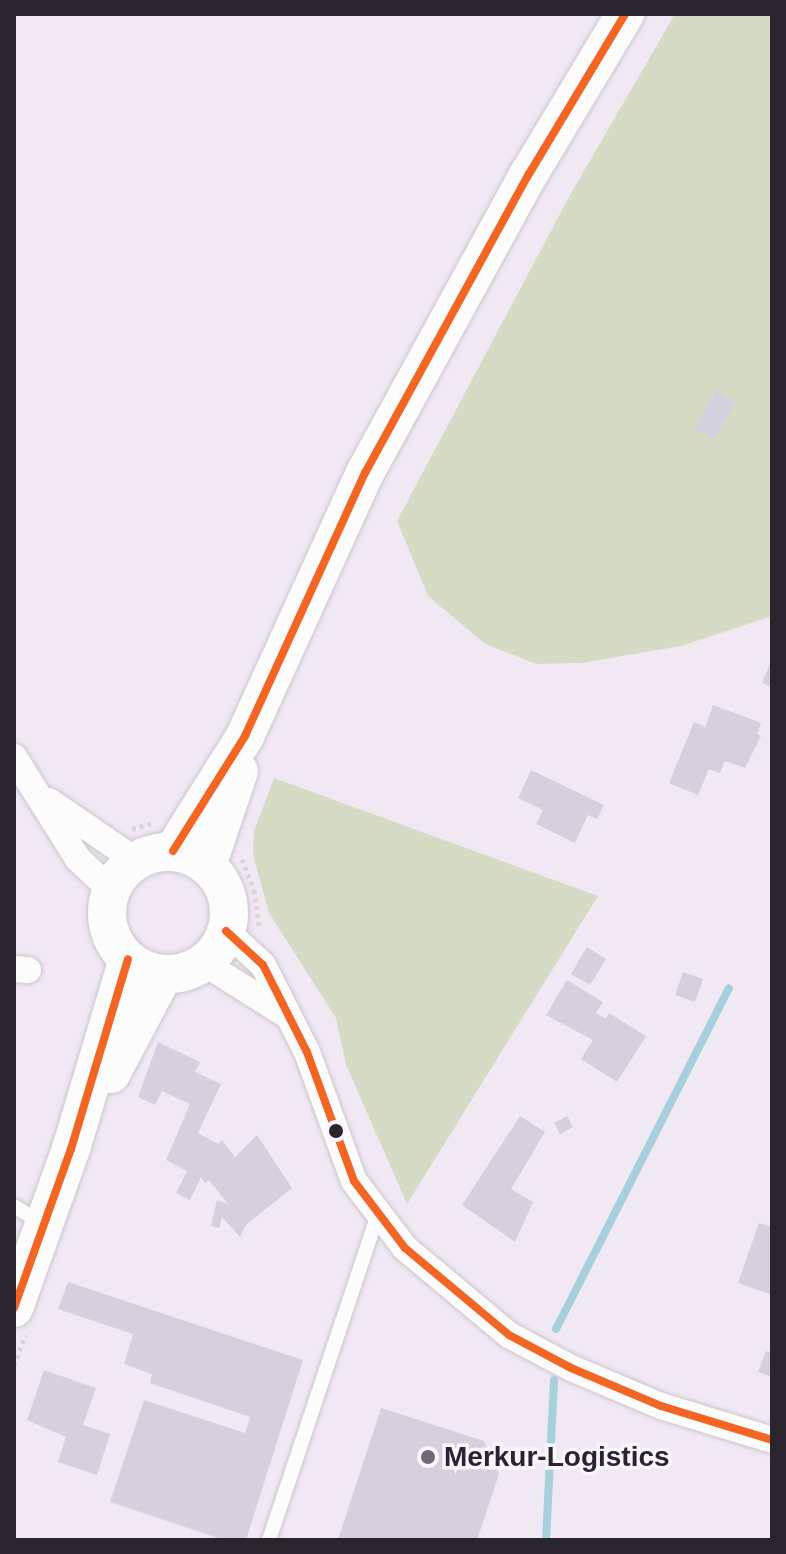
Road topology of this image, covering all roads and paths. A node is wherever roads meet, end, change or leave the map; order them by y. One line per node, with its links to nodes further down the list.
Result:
1 (625, 14): 2 (main road)
2 (245, 736): 5 (main road); 9 (main road)
3 (14, 757): 4 (street)
4 (43, 797): 6 (street); 10 (street)
5 (197, 810): 6 (path); 7 (main road)
6 (100, 836): 8 (street)
7 (173, 851): 8 (main road); 9 (main road)
8 (135, 860): 10 (main road)
9 (224, 861): 11 (main road); 12 (path)
10 (111, 890): 13 (main road)
11 (226, 931): 14 (main road); 16 (street)
12 (267, 937)
13 (128, 959): 15 (main road); 17 (main road)
14 (204, 963): 15 (main road); 16 (street)
15 (164, 974): 17 (main road)
16 (288, 1016): 18 (street)
17 (71, 1149): 19 (main road)
18 (378, 1214): 21 (street); 22 (lane)
19 (29, 1216): 20 (main road)
20 (14, 1308)
21 (772, 1440)
22 (269, 1540)

